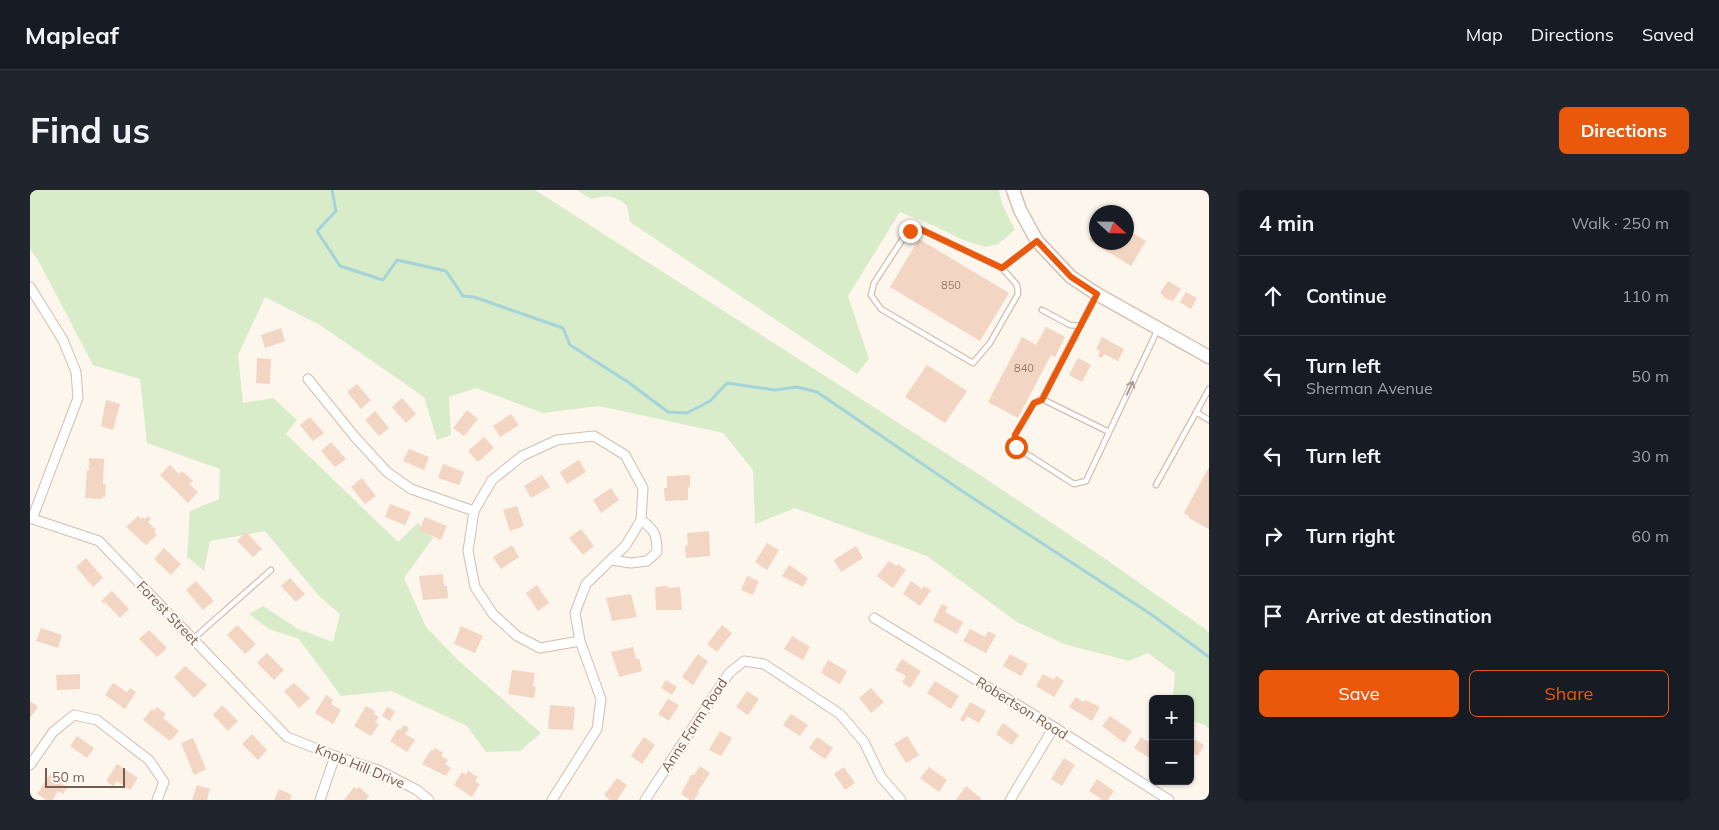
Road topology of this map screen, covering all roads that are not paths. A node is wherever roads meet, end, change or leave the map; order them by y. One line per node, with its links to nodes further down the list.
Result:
1 (1013, 190): 2 (main road)
2 (1037, 241): 3 (lane); 5 (main road)
3 (1002, 268): 3 (lane)
4 (30, 287): 18 (street)
5 (1097, 294): 7 (lane); 8 (main road)
6 (1042, 310): 7 (lane)
7 (1080, 326): 12 (lane)
8 (1158, 328): 9 (main road); 15 (lane, one-way to 8)
9 (1209, 357)
10 (308, 379): 17 (street)
11 (1209, 389): 13 (lane)
12 (1042, 400): 15 (lane); 15 (lane)
13 (1196, 412): 14 (lane); 16 (lane)
14 (1209, 420)
15 (1109, 432)
16 (1156, 485)
17 (474, 510): 19 (street); 24 (street)
18 (31, 518): 23 (street, Forest Street)
19 (641, 520): 20 (street); 20 (street)
20 (611, 560): 24 (street)
21 (271, 570): 23 (lane)
22 (874, 618): 25 (street, Robertson Road)
23 (193, 639): 26 (street, Forest Street)
24 (580, 641): 32 (street)
25 (1054, 727): 35 (street); 36 (street, Robertson Road)
26 (287, 737): 27 (street, Knob Hill Drive)
27 (335, 756): 30 (street); 31 (street, Knob Hill Drive)
28 (30, 765): 29 (street)
29 (157, 800)
30 (320, 800)
31 (429, 800)
32 (552, 800)
33 (645, 800): 34 (street, Anns Farm Road)
34 (901, 800)
35 (1010, 800)
36 (1169, 800)

